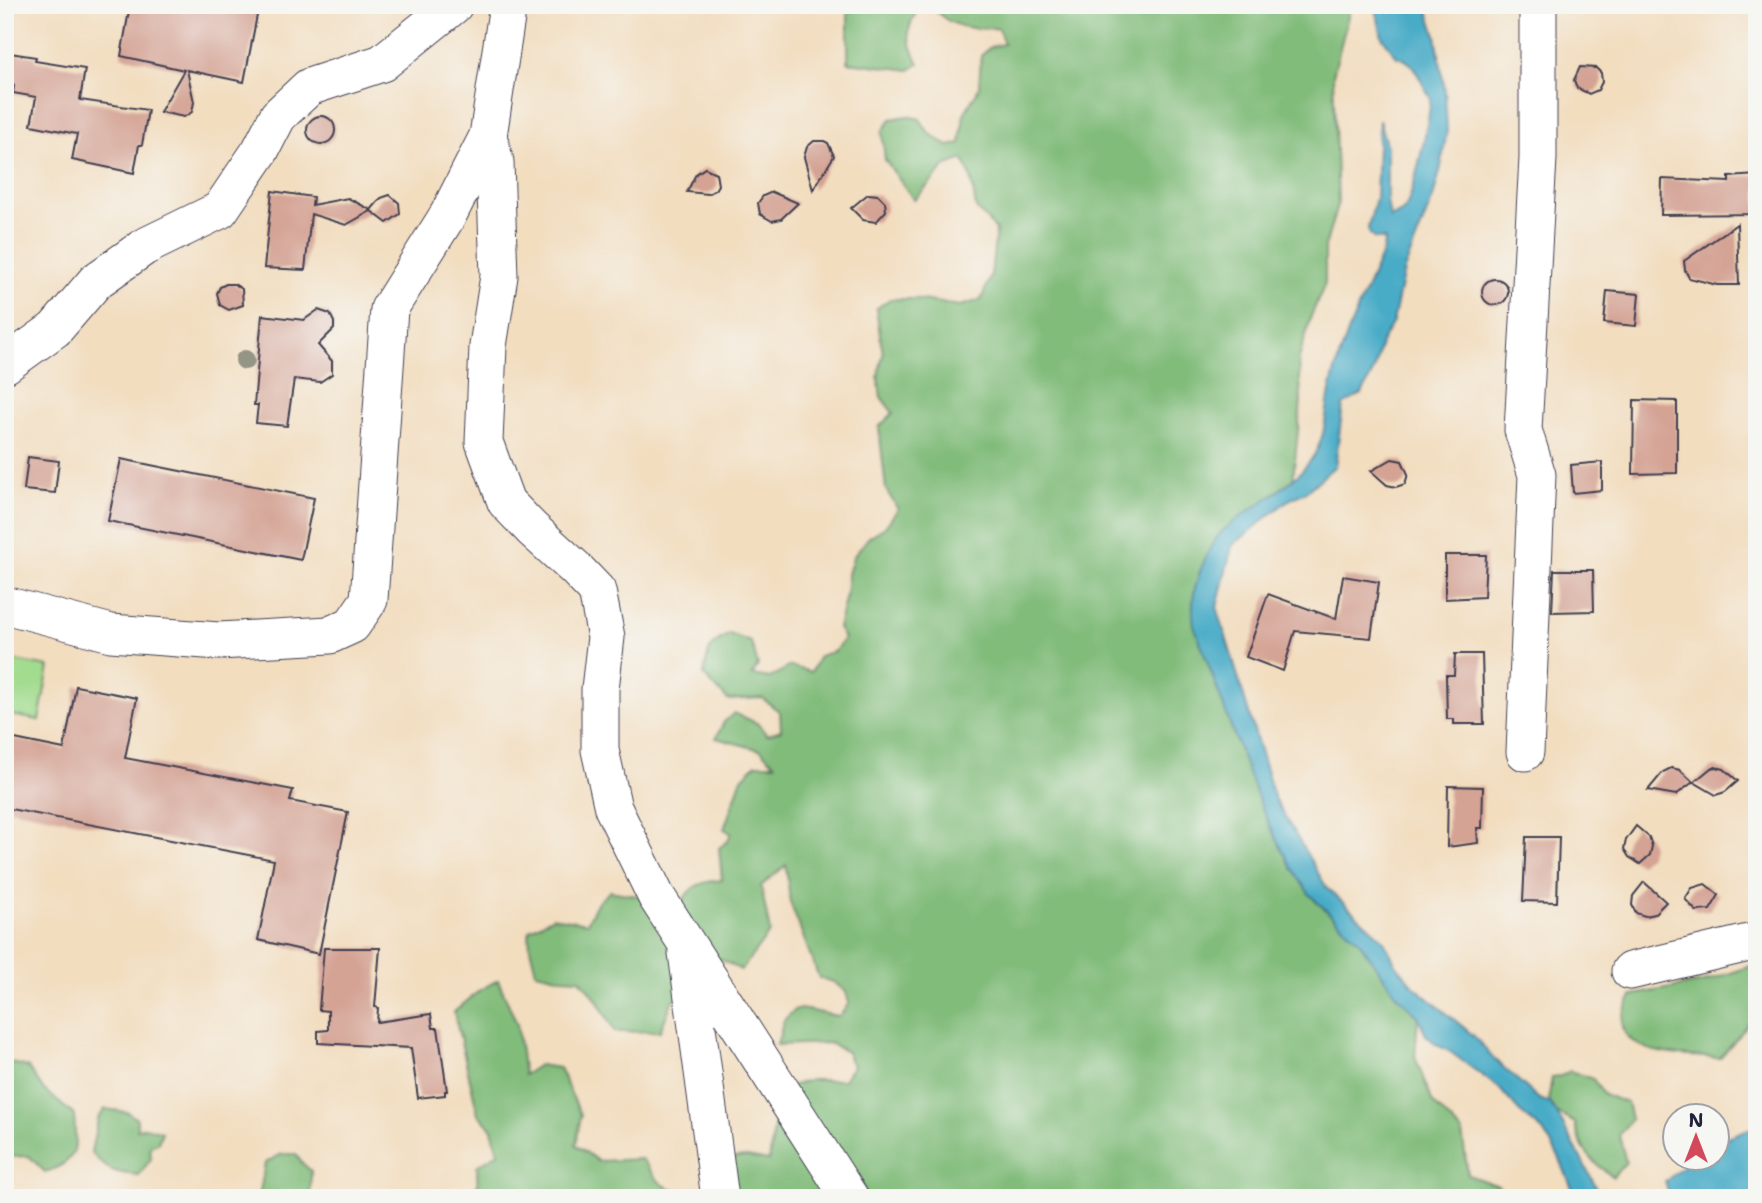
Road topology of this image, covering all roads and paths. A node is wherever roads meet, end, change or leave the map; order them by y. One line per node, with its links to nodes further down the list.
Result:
1 (454, 5): 5 (street)
2 (508, 5): 4 (street)
3 (1538, 5): 7 (street)
4 (488, 136): 6 (street); 9 (street)
5 (5, 365)
6 (5, 604)
7 (1525, 752)
8 (1757, 941): 10 (street)
9 (686, 942): 11 (street); 12 (street)
10 (1630, 971)
11 (720, 1198)
12 (850, 1198)

